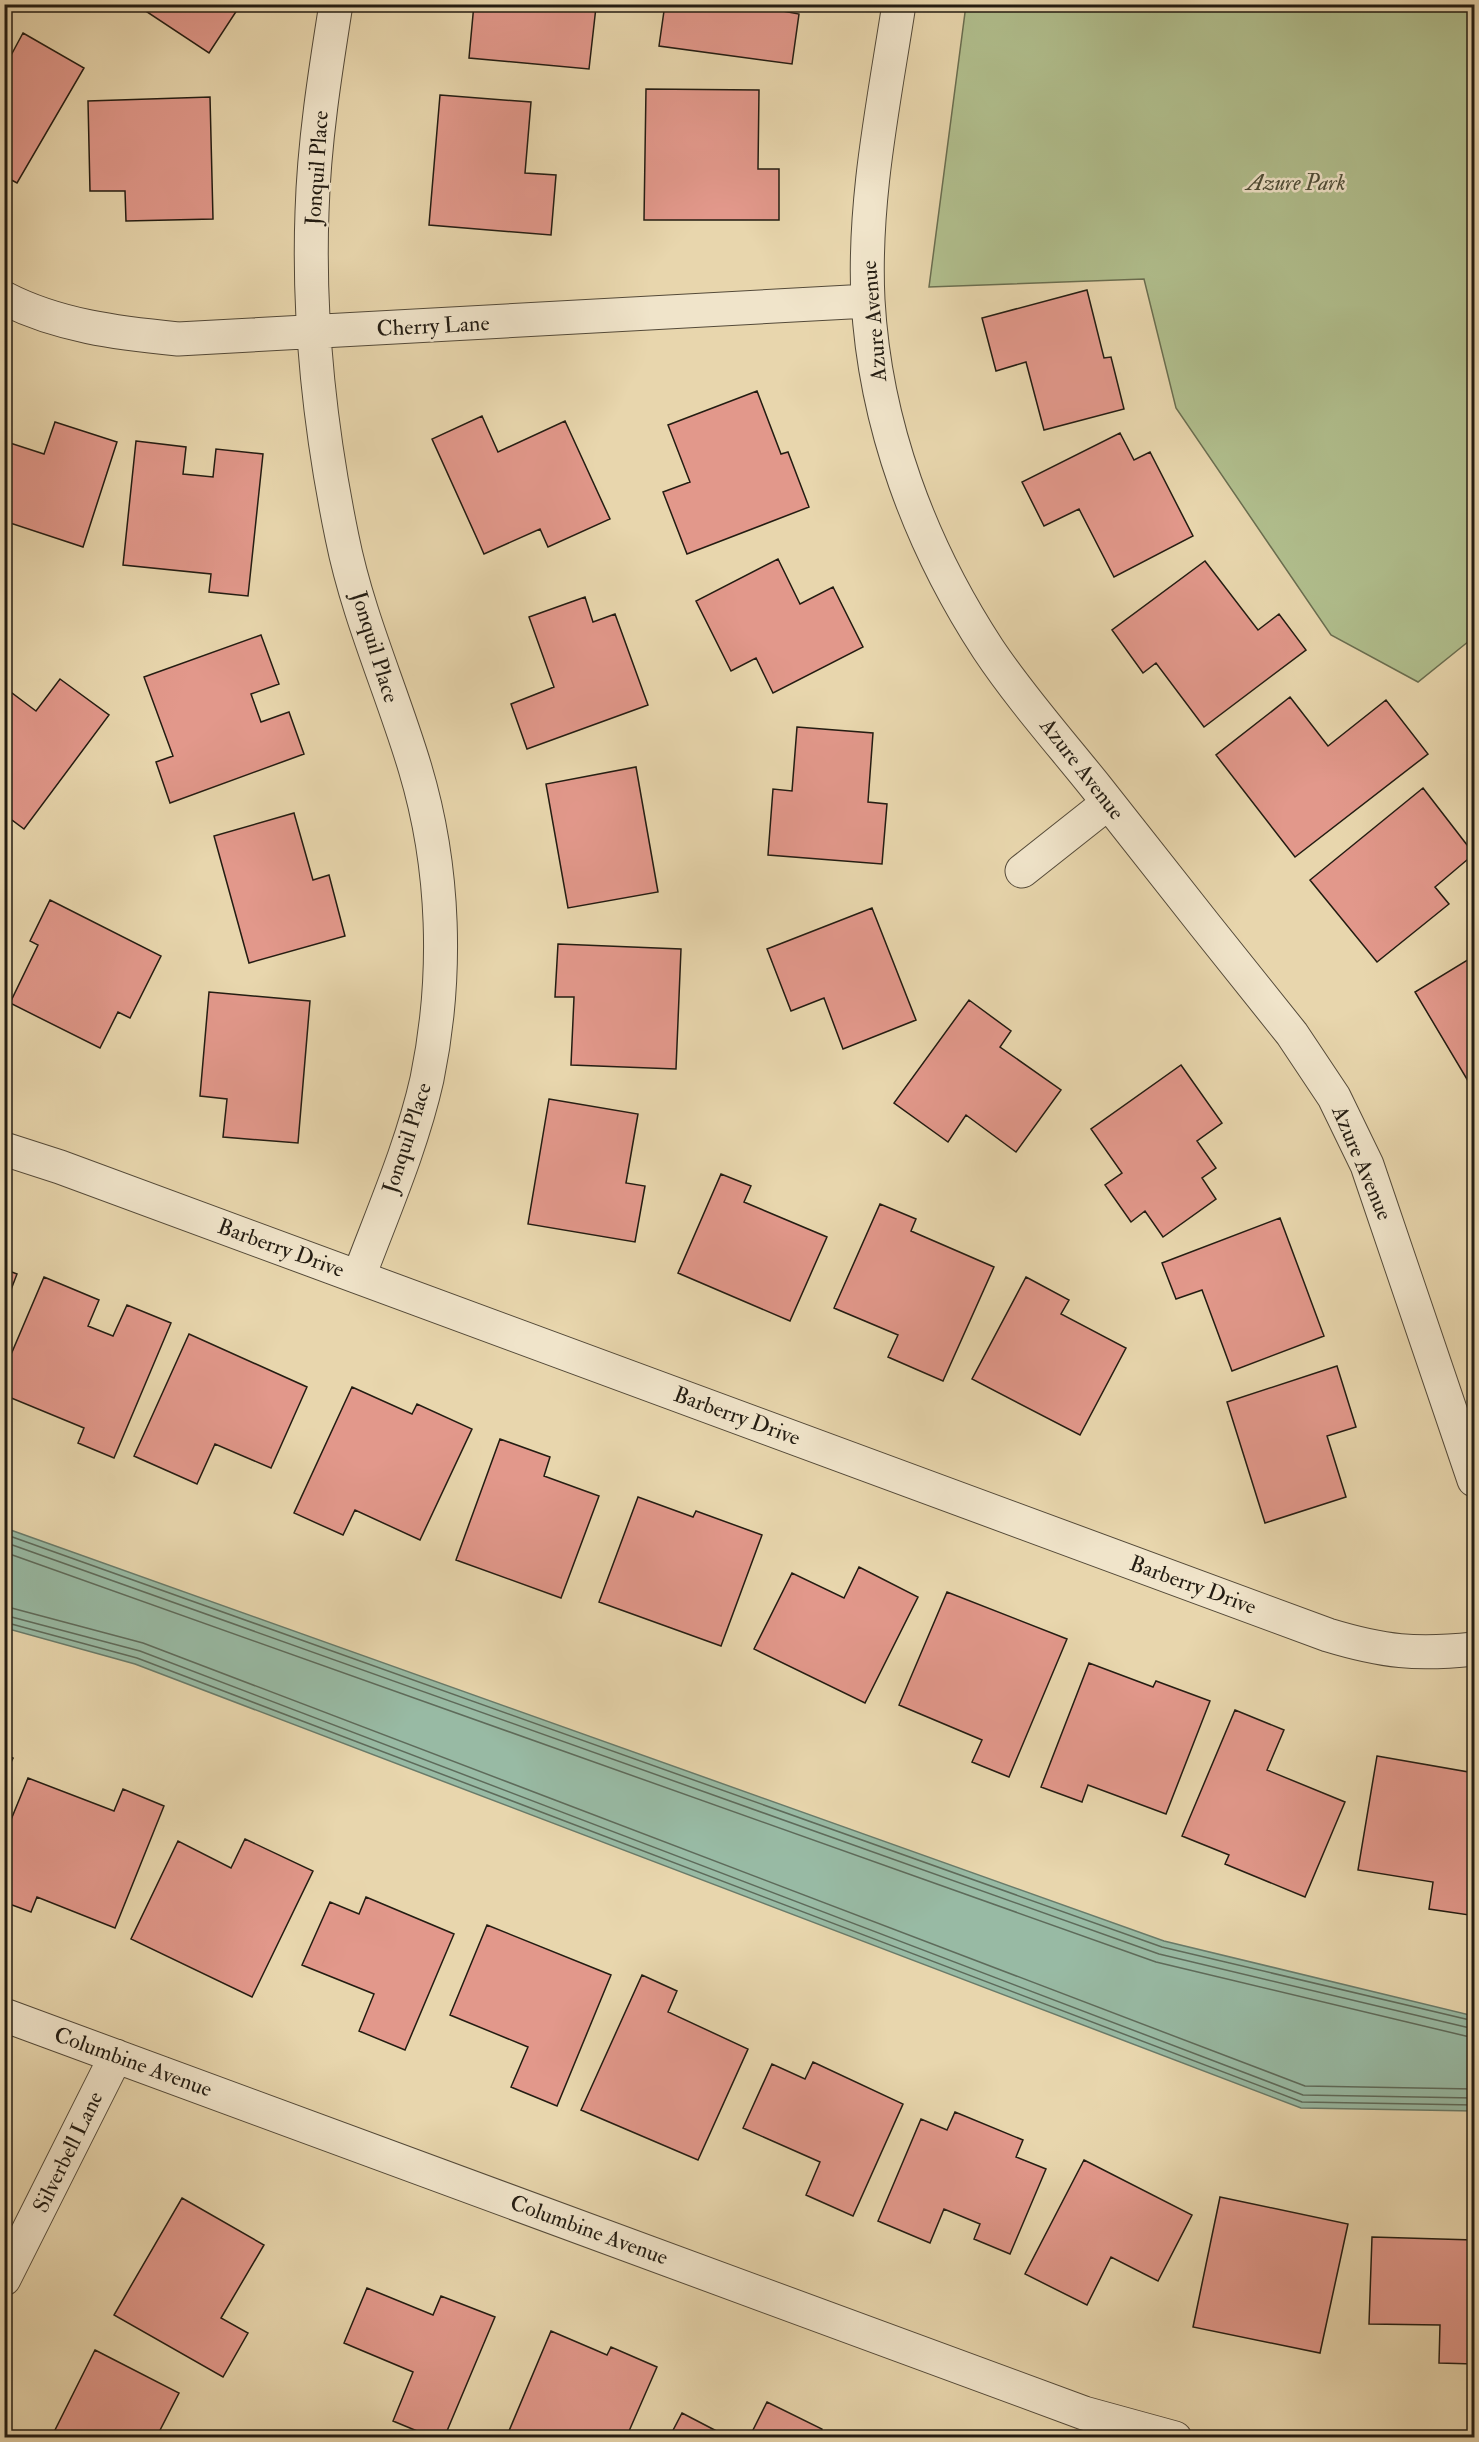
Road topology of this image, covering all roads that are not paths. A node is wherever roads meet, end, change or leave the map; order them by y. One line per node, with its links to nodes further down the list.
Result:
1 (336, 4): 5 (street, Jonquil Place)
2 (899, 4): 4 (street, Azure Avenue)
3 (4, 298): 5 (street, Cherry Lane)
4 (868, 301): 5 (street, Cherry Lane); 6 (street, Azure Avenue)
5 (313, 333): 9 (street, Jonquil Place)
6 (1108, 803): 7 (street); 10 (street, Azure Avenue)
7 (1022, 871)
8 (4, 1149): 9 (street, Barberry Drive)
9 (359, 1276): 11 (street, Barberry Drive)
10 (1474, 1480)
11 (1474, 1649)
12 (4, 2015): 13 (street, Columbine Avenue)
13 (116, 2056): 14 (street, Silverbell Lane); 15 (street, Columbine Avenue)
14 (4, 2280)
15 (1175, 2438)

